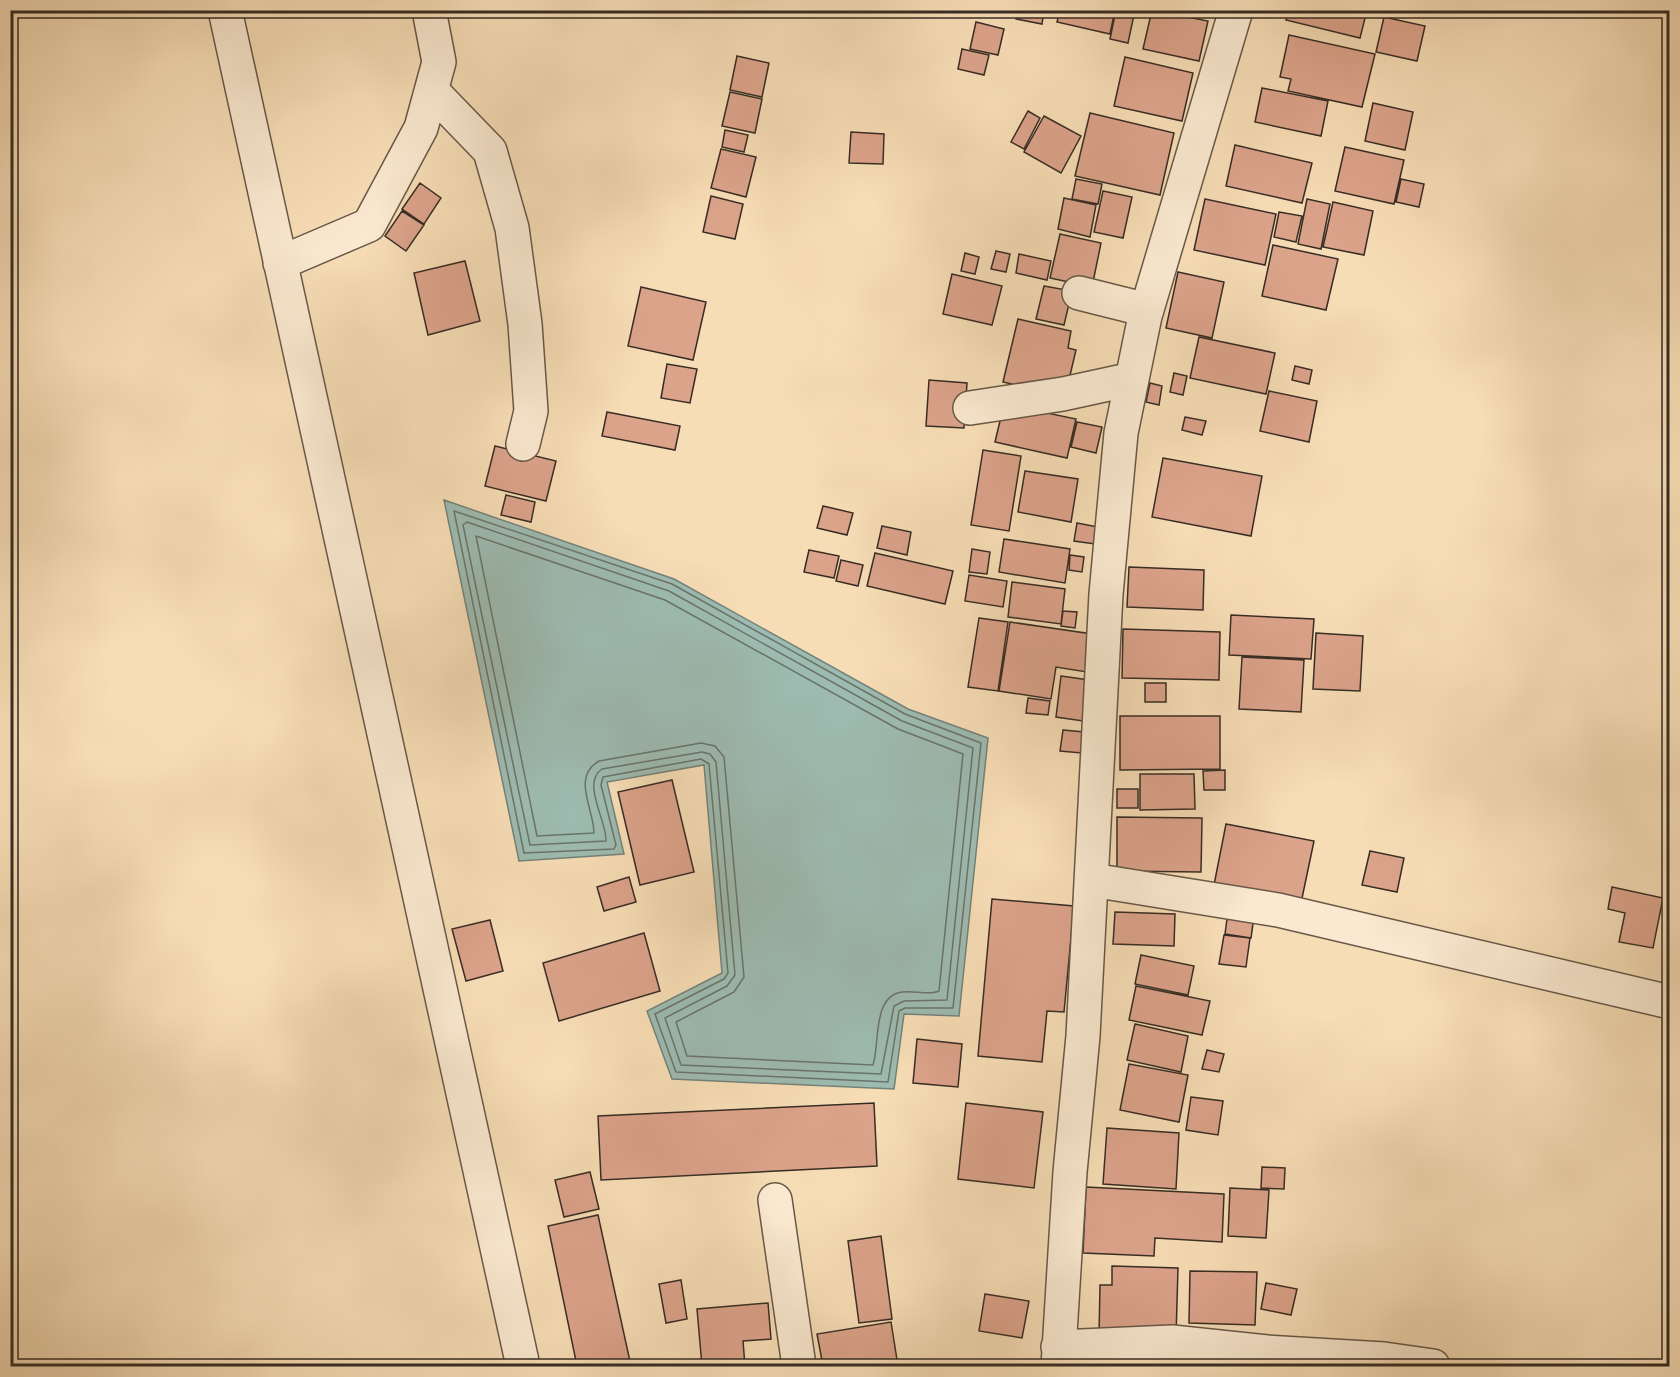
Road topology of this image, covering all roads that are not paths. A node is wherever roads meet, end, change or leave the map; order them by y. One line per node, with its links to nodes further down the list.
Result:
1 (225, 10): 5 (street)
2 (429, 10): 4 (street)
3 (1236, 10): 7 (street)
4 (432, 91): 5 (street); 10 (street)
5 (280, 263): 16 (street)
6 (1078, 293): 7 (street)
7 (1147, 310): 8 (street)
8 (1132, 379): 9 (street); 11 (street)
9 (970, 408)
10 (523, 444)
11 (1092, 880): 12 (street); 14 (street)
12 (1670, 1002)
13 (776, 1200): 17 (street)
14 (1058, 1357): 15 (street)
15 (1332, 1361): 18 (street)
16 (523, 1366)
17 (798, 1366)
18 (1433, 1366)

